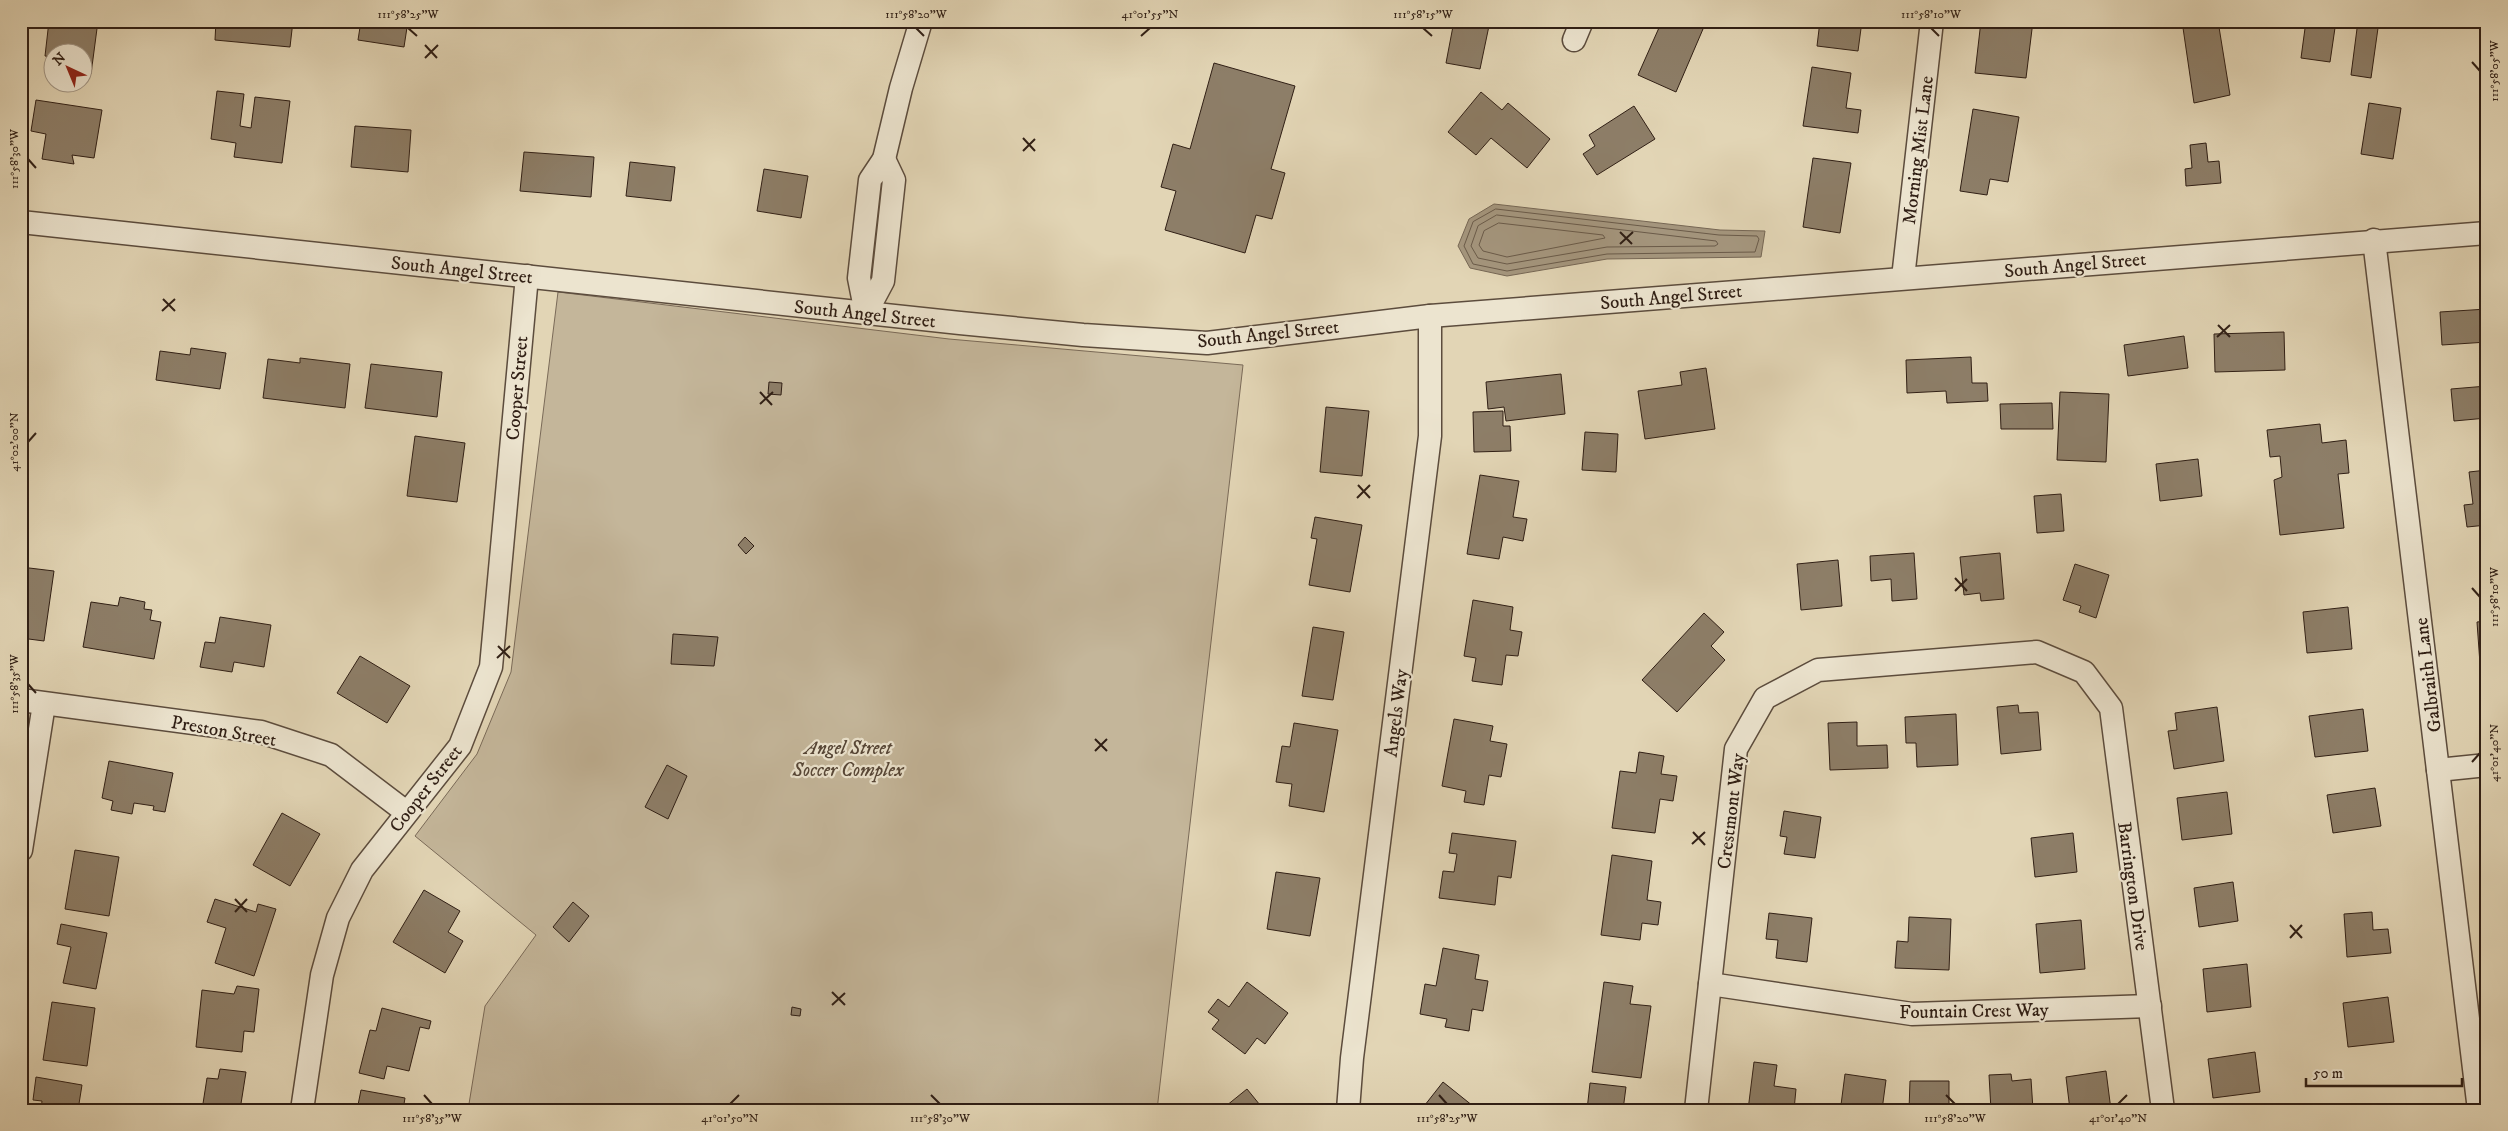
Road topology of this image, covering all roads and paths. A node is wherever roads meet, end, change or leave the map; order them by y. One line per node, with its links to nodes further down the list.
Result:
1 (921, 21): 8 (street)
2 (1932, 21): 7 (street, Morning Mist Lane)
3 (21, 222): 6 (street, South Angel Street)
4 (2487, 233): 5 (street, South Angel Street)
5 (2374, 240): 7 (street, South Angel Street); 14 (street, Galbraith Lane)
6 (527, 276): 8 (street, South Angel Street); 15 (street, Cooper Street)
7 (1902, 278): 9 (street, South Angel Street)
8 (866, 313): 9 (street, South Angel Street)
9 (1430, 316): 20 (street, Angels Way)
10 (2084, 672): 17 (street, Crestmont Way); 18 (street, Barrington Drive)
11 (21, 700): 12 (street, Preston Street)
12 (44, 704): 15 (street, Preston Street); 16 (street)
13 (2487, 765): 14 (street)
14 (2438, 770): 23 (street, Galbraith Lane)
15 (406, 812): 19 (street, Cooper Street)
16 (21, 850)
17 (1710, 984): 18 (street, Fountain Crest Way); 21 (street, Crestmont Way)
18 (2150, 1006): 22 (street, Barrington Drive)
19 (302, 1110)
20 (1348, 1110)
21 (1696, 1110)
22 (2163, 1110)
23 (2479, 1110)

